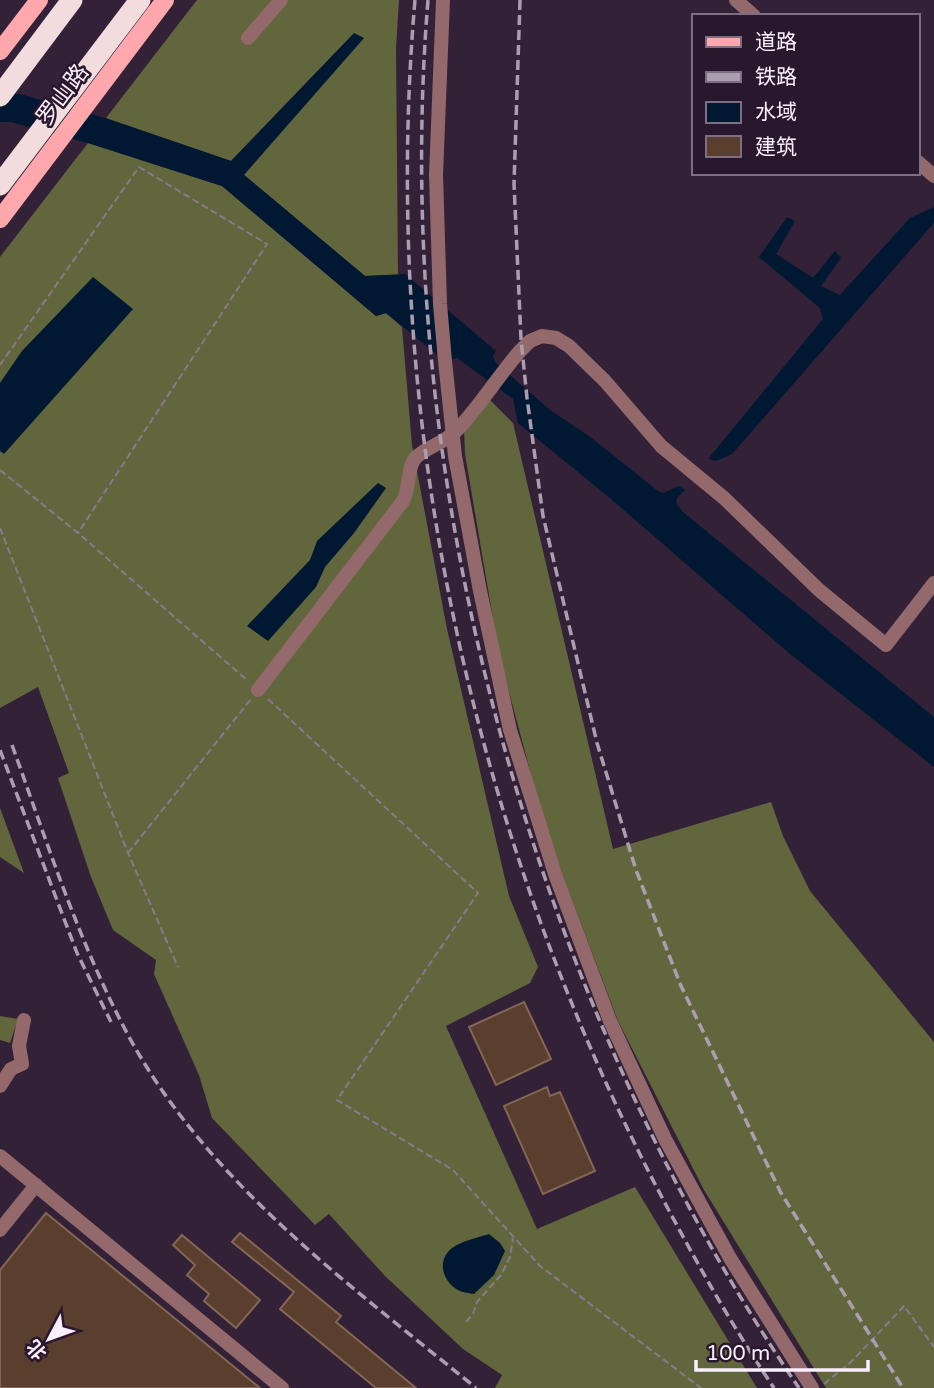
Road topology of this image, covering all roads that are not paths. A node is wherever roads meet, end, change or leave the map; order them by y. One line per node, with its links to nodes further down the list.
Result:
1 (39, 0): 9 (main road)
2 (72, 0): 13 (highway)
3 (140, 0): 14 (highway)
4 (165, 0): 14 (main road, 罗山路)
5 (281, 0): 11 (street)
6 (443, 0): 20 (street)
7 (736, 0): 8 (street)
8 (752, 14)
9 (22, 22): 10 (main road); 12 (main road)
10 (0, 34)
11 (248, 38)
12 (0, 51)
13 (6, 89)
14 (82, 94): 15 (highway)
15 (47, 140): 18 (highway); 19 (main road, 罗山路)
16 (920, 164): 17 (street)
17 (934, 176)
18 (0, 185)
19 (0, 219)
20 (453, 435): 21 (street); 22 (street); 29 (street)
21 (934, 583)
22 (258, 690)
23 (24, 1020): 24 (street)
24 (0, 1086)
25 (0, 1156): 26 (street)
26 (36, 1185): 27 (street); 28 (street)
27 (0, 1230)
28 (282, 1388)
29 (811, 1388)

